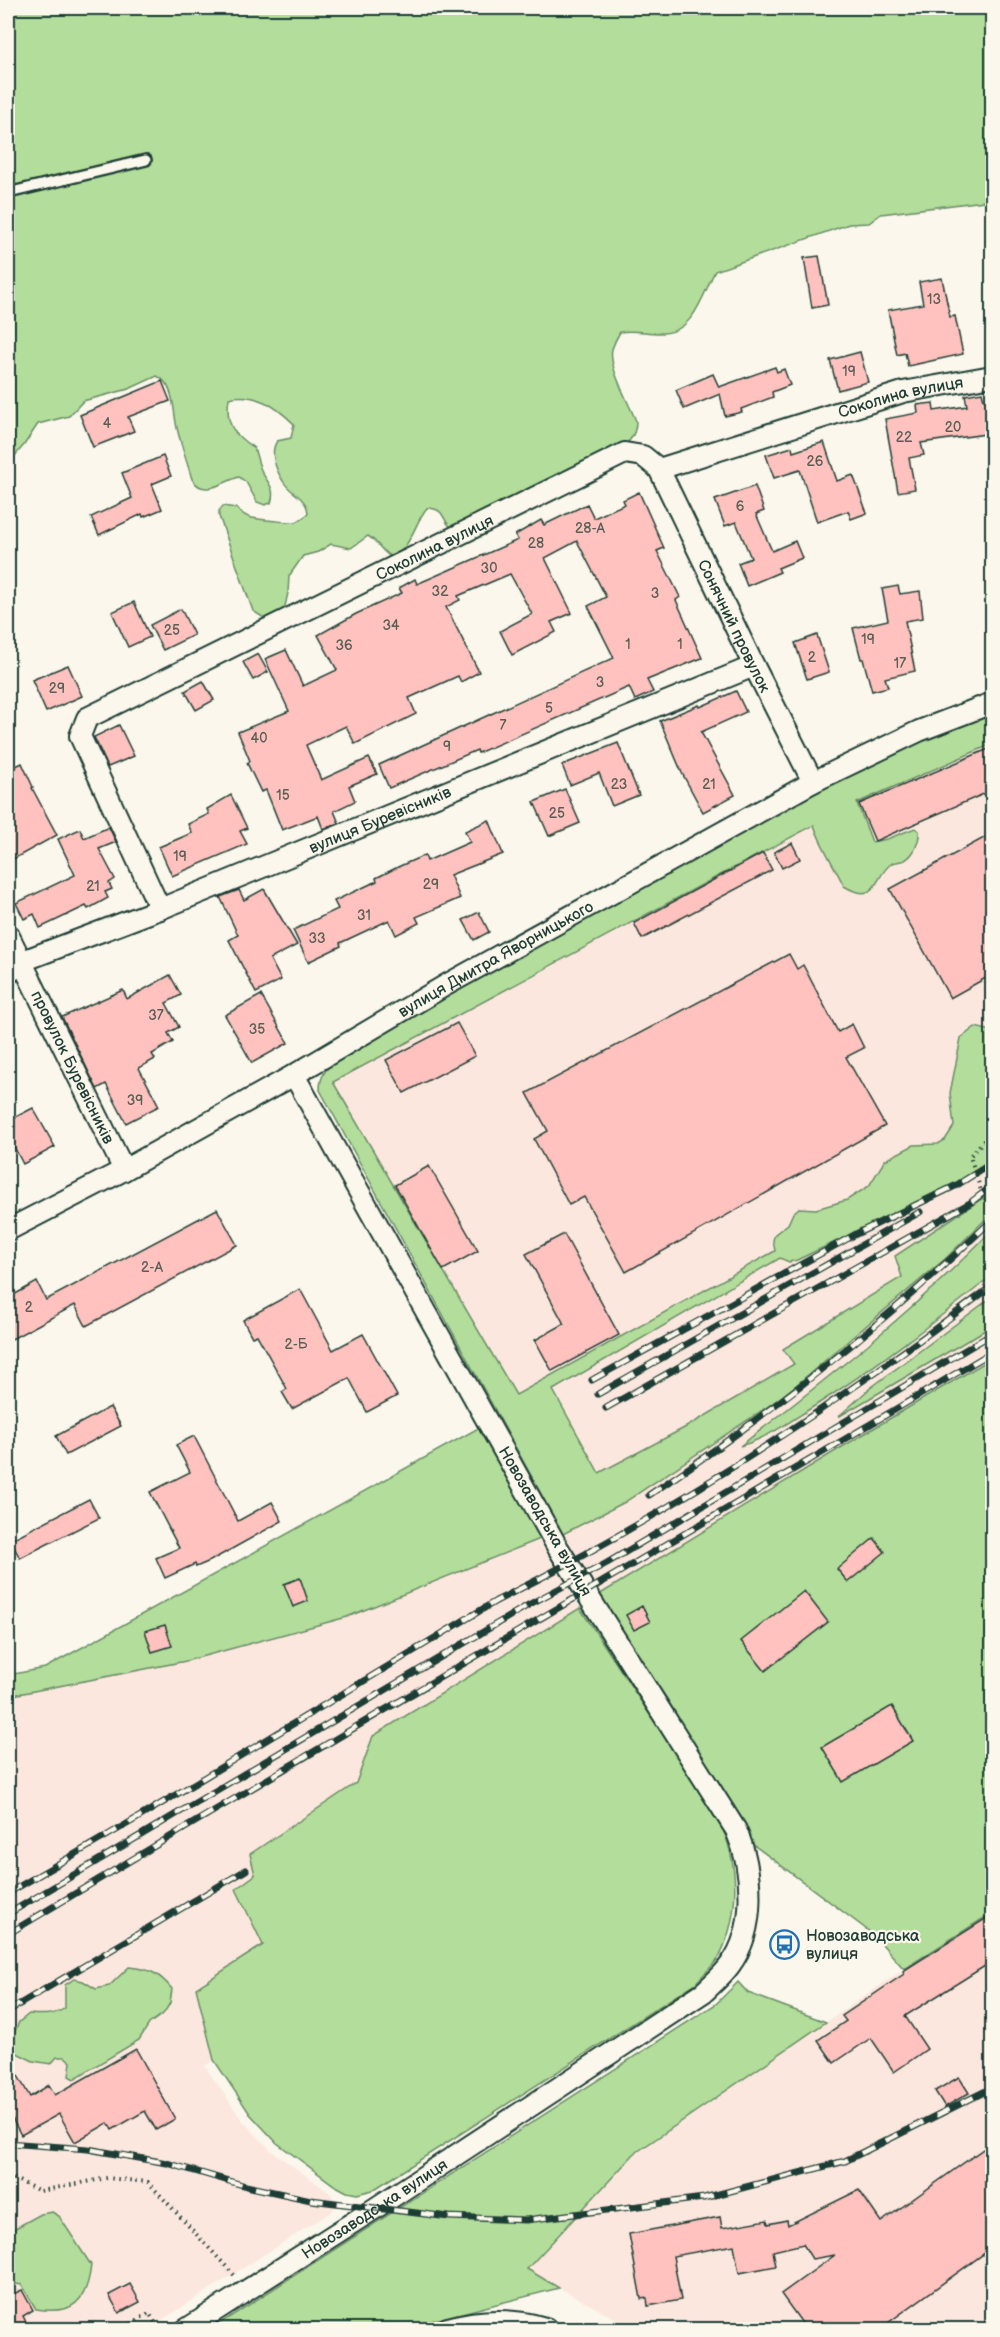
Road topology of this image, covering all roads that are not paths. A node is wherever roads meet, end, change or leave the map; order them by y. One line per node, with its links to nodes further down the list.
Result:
1 (146, 160): 2 (lane)
2 (8, 193)
3 (993, 376): 4 (street, Соколина вулиця)
4 (659, 469): 5 (street, Сонячний провулок); 8 (street, Соколина вулиця)
5 (754, 666): 7 (street, Сонячний провулок); 8 (street, вулиця Буревісників)
6 (993, 703): 7 (street, вулиця Дмитра Яворницького)
7 (813, 782): 11 (street, вулиця Дмитра Яворницького)
8 (160, 909): 10 (street, вулиця Буревісників)
9 (8, 934): 10 (street, провулок Буревісників)
10 (14, 968): 12 (street, провулок Буревісників)
11 (294, 1075): 12 (street, вулиця Дмитра Яворницького); 14 (street, Новозаводська вулиця)
12 (124, 1170): 13 (street, вулиця Дмитра Яворницького)
13 (8, 1230)
14 (185, 2330)
15 (448, 2330): 16 (street)
16 (545, 2330)

